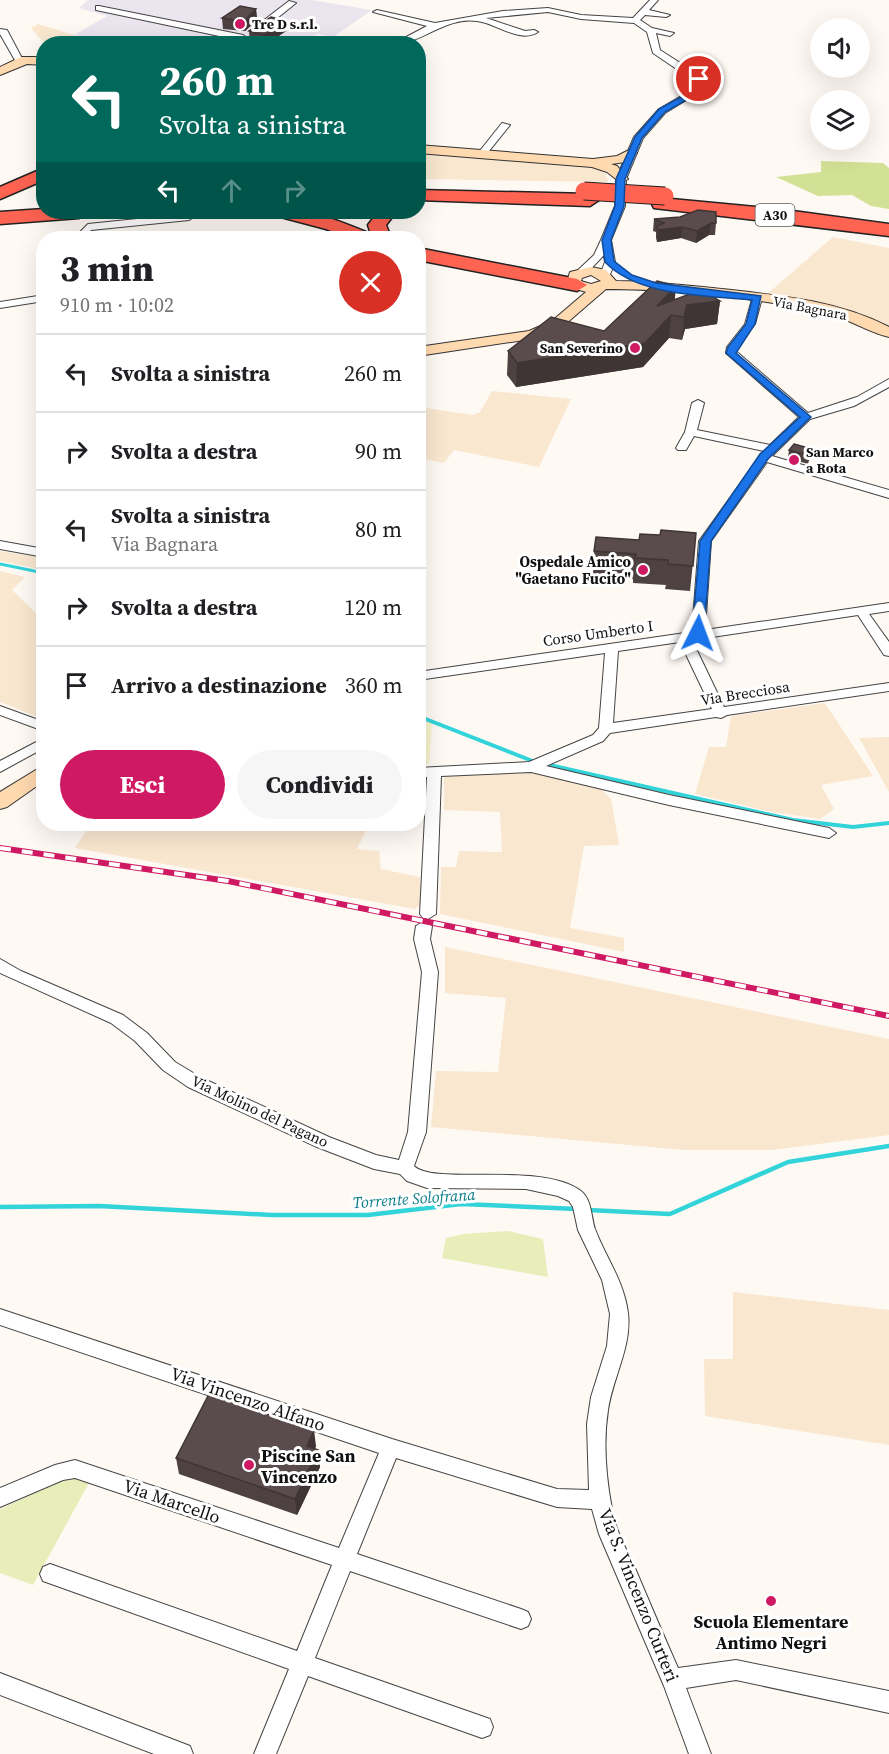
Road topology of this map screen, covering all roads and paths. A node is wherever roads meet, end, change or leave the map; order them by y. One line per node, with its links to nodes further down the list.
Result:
1 (654, 0): 5 (street)
2 (292, 3): 15 (street)
3 (99, 8): 14 (street)
4 (377, 12): 9 (street)
5 (644, 12): 6 (street); 8 (street)
6 (666, 15)
7 (477, 18): 8 (street); 9 (street); 12 (street)
8 (635, 21): 10 (street)
9 (435, 25): 16 (street)
10 (652, 30): 13 (street); 22 (street)
11 (0, 31): 18 (street)
12 (534, 32)
13 (670, 33)
14 (219, 36)
15 (247, 36)
16 (413, 36)
17 (36, 61): 18 (main road)
18 (20, 62): 19 (main road)
19 (0, 71)
20 (504, 125): 23 (street)
21 (426, 150): 23 (main road)
22 (631, 153): 24 (main road)
23 (482, 154): 24 (main road)
24 (617, 169): 43 (street)
25 (36, 177): 27 (highway)
26 (426, 187): 29 (highway, A30)
27 (0, 194)
28 (426, 195): 30 (highway, A30)
29 (587, 195): 30 (highway, A30); 31 (highway, A30)
30 (520, 197): 32 (highway)
31 (663, 200): 36 (highway, A30); 40 (highway, A30)
32 (426, 202)
33 (36, 207): 34 (highway)
34 (0, 209)
35 (36, 215): 37 (highway)
36 (889, 217)
37 (0, 218)
38 (178, 219): 41 (street)
39 (310, 219): 42 (highway)
40 (889, 230)
41 (85, 231)
42 (347, 231)
43 (606, 240): 46 (street); 48 (street)
44 (426, 255): 45 (highway)
45 (531, 275): 48 (highway); 48 (highway)
46 (605, 278): 47 (main road, Via Bagnara); 47 (main road, Via Bagnara); 48 (main road); 48 (main road)
47 (655, 286): 49 (main road, Via Bagnara)
48 (577, 287): 53 (main road)
49 (757, 298): 52 (main road, Via Bagnara); 56 (street)
50 (36, 299): 51 (street)
51 (0, 305)
52 (889, 333)
53 (426, 351)
54 (889, 382): 56 (street)
55 (698, 403): 57 (street)
56 (806, 417): 59 (street)
57 (691, 432): 58 (street); 59 (street)
58 (682, 448)
59 (768, 453): 60 (street); 65 (street)
60 (889, 494)
61 (0, 545): 62 (street)
62 (36, 552)
63 (889, 607): 64 (street, Corso Umberto I)
64 (861, 611): 65 (street, Corso Umberto I); 68 (street)
65 (698, 633): 66 (street, Corso Umberto I)
66 (684, 637): 67 (street, Corso Umberto I); 72 (street)
67 (612, 648): 69 (street, Corso Umberto I); 74 (street)
68 (889, 652)
69 (426, 675)
70 (889, 687): 72 (street, Via Brecciosa)
71 (0, 710): 73 (street)
72 (721, 714): 74 (street, Via Brecciosa)
73 (36, 724)
74 (606, 729): 76 (street)
75 (36, 747): 77 (street)
76 (535, 766): 78 (street); 81 (street)
77 (0, 767)
78 (426, 772): 83 (street)
79 (36, 777): 80 (main road)
80 (0, 802)
81 (829, 832)
82 (0, 965): 83 (street, Via Molino del Pagano)
83 (405, 1168): 87 (street, Via S. Vincenzo Curteri)
84 (0, 1317): 87 (street, Via Vincenzo Alfano)
85 (388, 1455): 88 (street)
86 (0, 1498): 88 (street, Via Marcello)
87 (601, 1500): 92 (street, Via S. Vincenzo Curteri)
88 (345, 1560): 90 (street, Via Marcello); 91 (street)
89 (50, 1574): 91 (street)
90 (521, 1619)
91 (303, 1663): 95 (street); 97 (street)
92 (673, 1679): 94 (street); 98 (street, Via S. Vincenzo Curteri)
93 (0, 1684): 96 (street)
94 (889, 1702)
95 (482, 1727)
96 (182, 1754)
97 (265, 1754)
98 (700, 1754)

